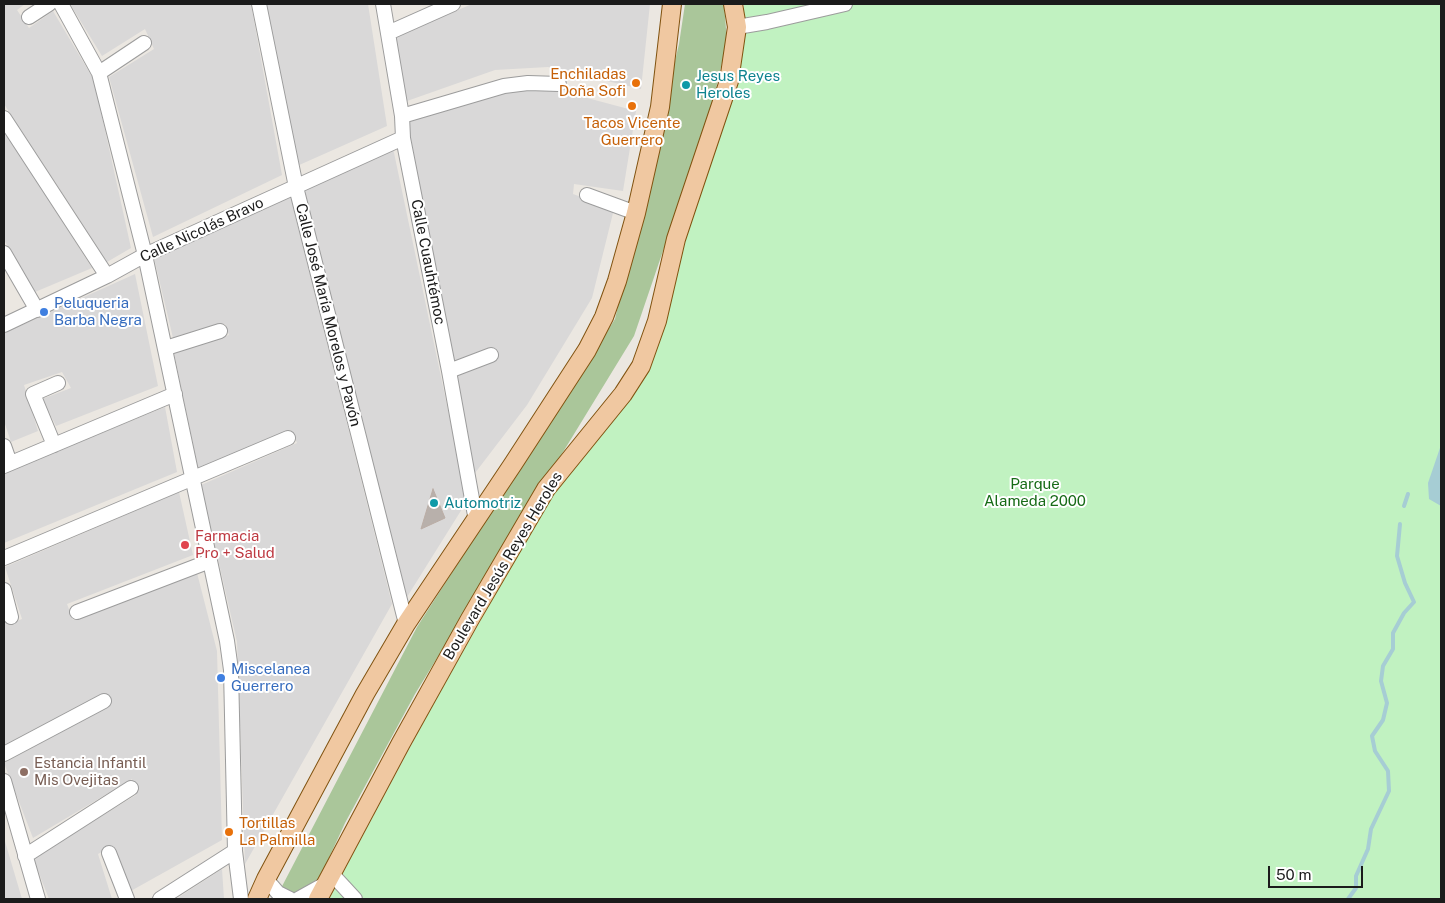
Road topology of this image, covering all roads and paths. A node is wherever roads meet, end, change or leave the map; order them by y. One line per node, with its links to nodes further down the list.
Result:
1 (49, 4): 9 (street)
2 (61, 4): 13 (street)
3 (259, 4): 18 (street, Calle José María Morelos y Pavón)
4 (383, 4): 11 (street, Calle Cuauhtémoc)
5 (453, 4): 11 (street)
6 (672, 4): 20 (main road)
7 (734, 4): 10 (main road, Boulevard Jesús Reyes Heroles)
8 (845, 4): 10 (street)
9 (29, 17)
10 (738, 26): 52 (main road, Boulevard Jesús Reyes Heroles)
11 (388, 33): 15 (street, Calle Cuauhtémoc)
12 (144, 43): 13 (street)
13 (99, 73): 22 (street)
14 (559, 84): 15 (street)
15 (402, 116): 17 (street, Calle Cuauhtémoc)
16 (4, 118): 23 (street)
17 (403, 138): 18 (street, Calle Nicolás Bravo); 29 (street, Calle Cuauhtémoc)
18 (296, 187): 22 (street, Calle Nicolás Bravo); 43 (street, Calle José María Morelos y Pavón)
19 (587, 195): 20 (street)
20 (636, 213): 37 (main road)
21 (4, 253): 24 (street)
22 (145, 255): 23 (street, Calle Nicolás Bravo); 27 (street)
23 (107, 276): 24 (street, Calle Nicolás Bravo)
24 (37, 310): 25 (street, Calle Nicolás Bravo)
25 (4, 325)
26 (220, 331): 27 (street)
27 (166, 348): 31 (street)
28 (491, 355): 29 (street)
29 (450, 371): 37 (street, Calle Cuauhtémoc)
30 (58, 383): 33 (street)
31 (175, 394): 33 (street); 36 (street)
32 (288, 438): 36 (street)
33 (54, 445): 35 (street)
34 (4, 446): 35 (street)
35 (7, 464)
36 (194, 479): 38 (street); 39 (street)
37 (476, 521): 43 (main road)
38 (4, 558)
39 (210, 561): 41 (street); 48 (street)
40 (4, 590): 42 (street)
41 (77, 612)
42 (11, 617)
43 (406, 624): 51 (main road)
44 (104, 701): 45 (street)
45 (4, 754)
46 (4, 780): 50 (street)
47 (131, 788): 50 (street)
48 (235, 851): 55 (street); 56 (street)
49 (109, 854): 54 (street)
50 (25, 856): 53 (street)
51 (266, 879): 57 (main road); 58 (street)
52 (324, 886): 59 (street); 60 (street)
53 (38, 899)
54 (127, 899)
55 (160, 899)
56 (241, 899)
57 (257, 899)
58 (290, 899)
59 (298, 899)
60 (355, 899)

